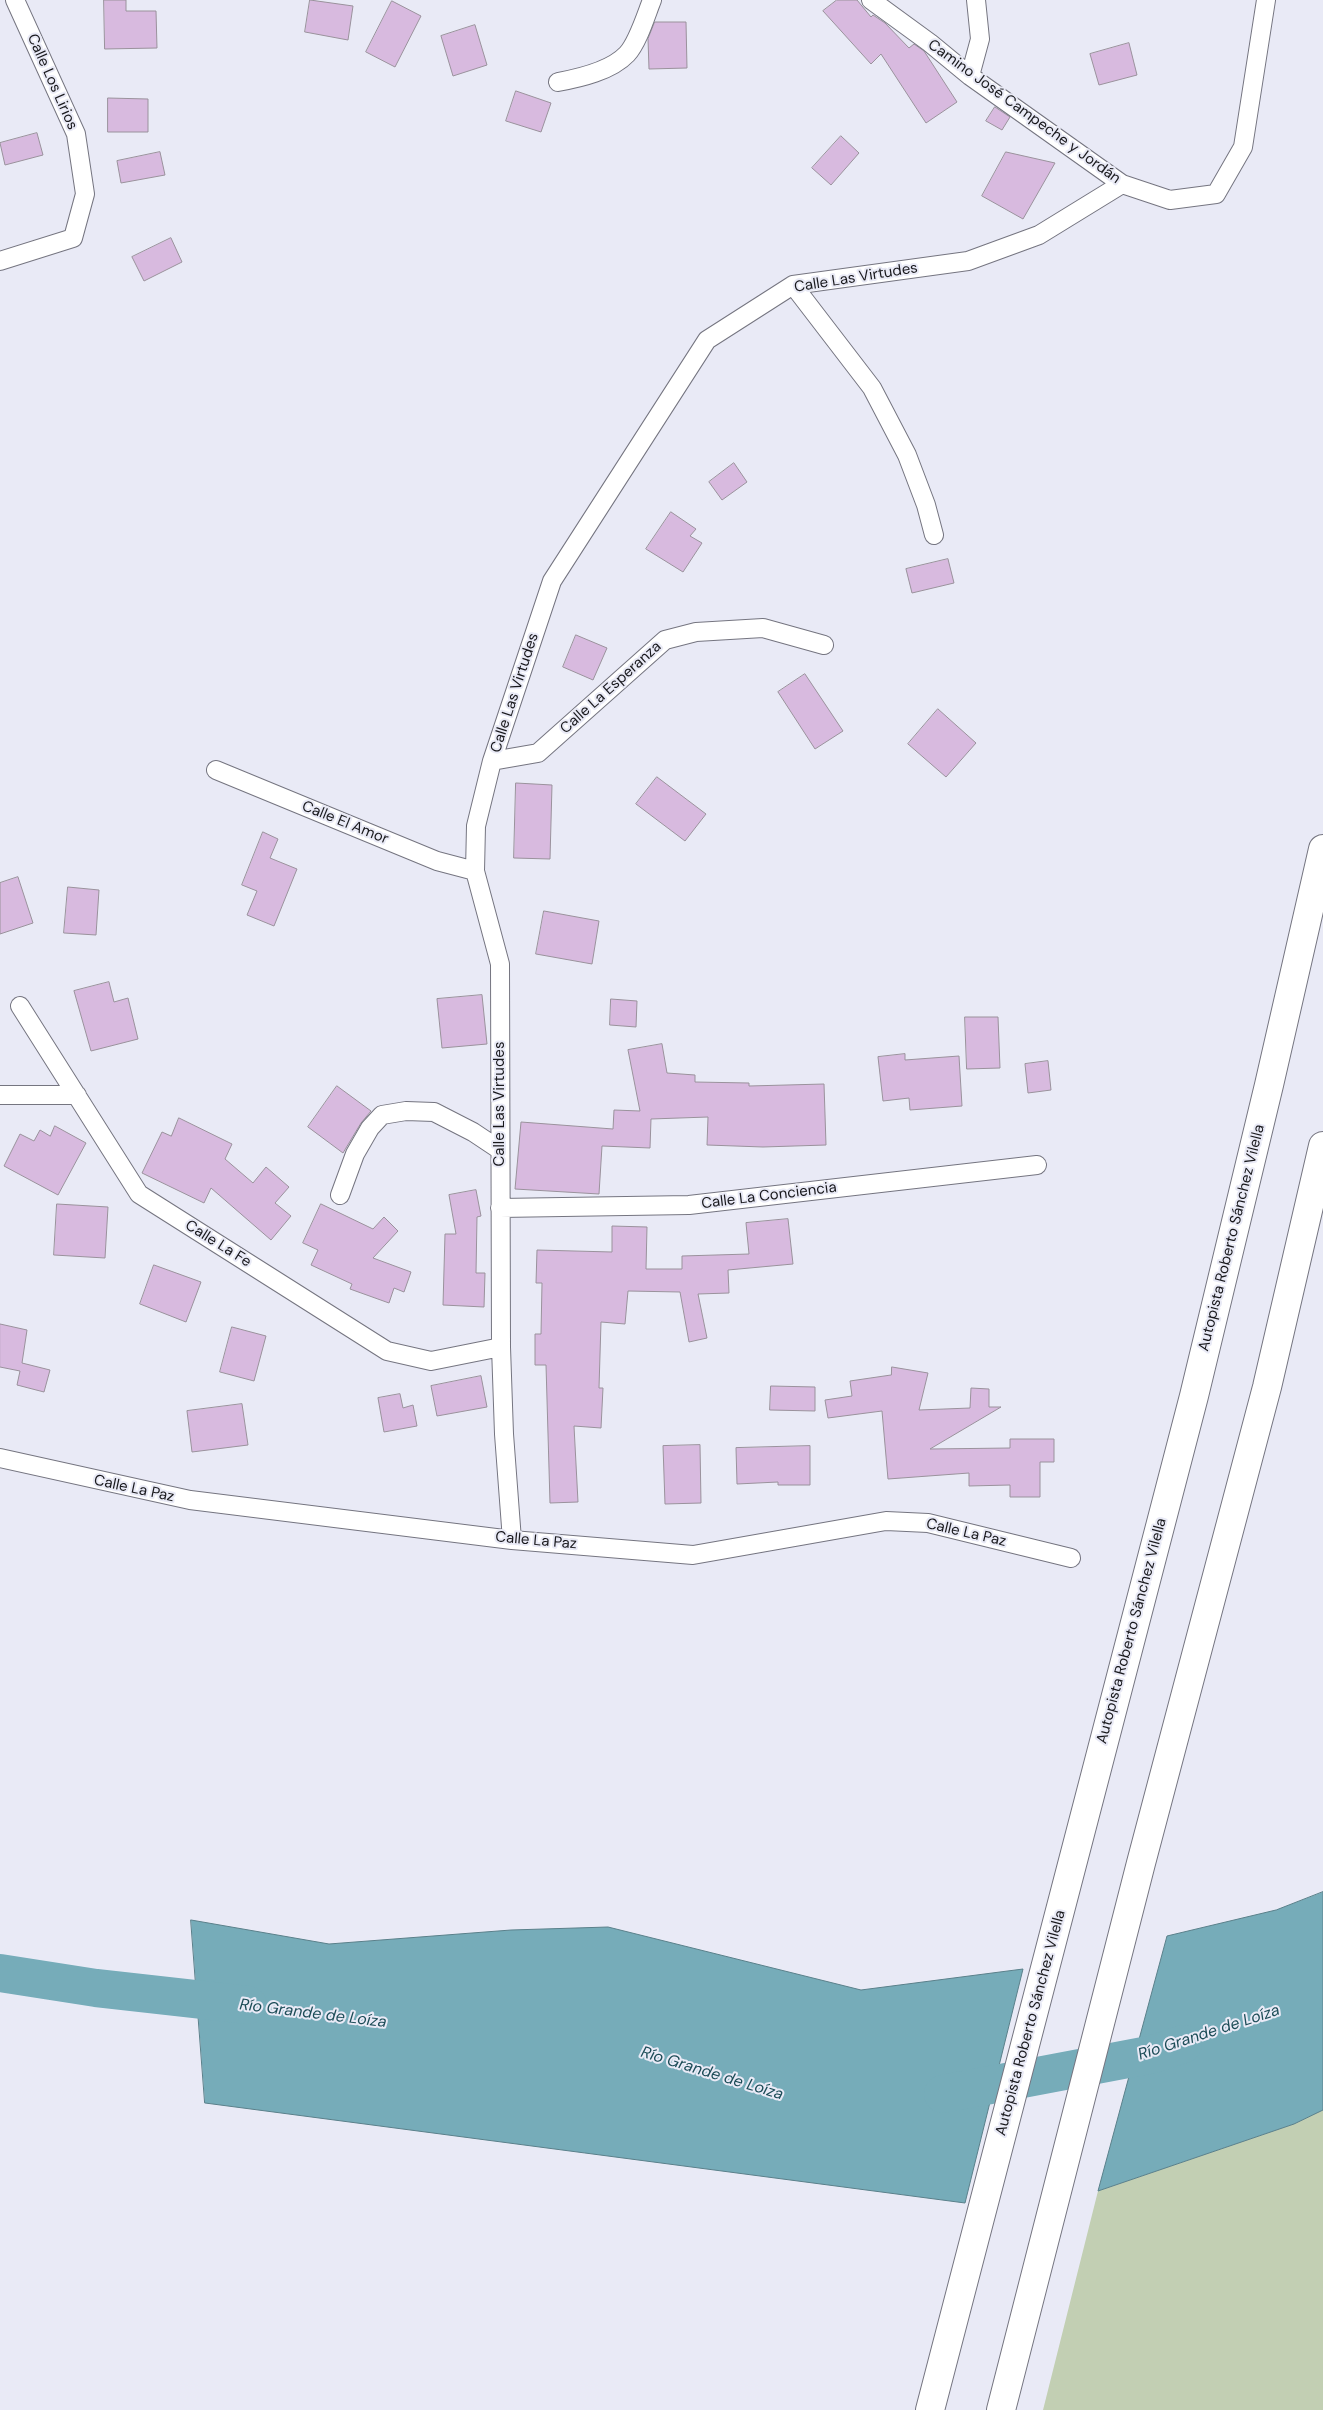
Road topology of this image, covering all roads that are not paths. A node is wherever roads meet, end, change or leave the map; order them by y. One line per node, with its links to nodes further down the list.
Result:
1 (15, 0): 9 (street, Calle Los Lirios)
2 (652, 0): 7 (street)
3 (871, 0): 6 (street, Camino José Campeche y Jordán)
4 (976, 0): 6 (street)
5 (1266, 0): 8 (street, Camino José Campeche y Jordán)
6 (970, 76): 8 (street, Camino José Campeche y Jordán)
7 (558, 82)
8 (1122, 184): 10 (street, Calle Las Virtudes)
9 (0, 261)
10 (793, 285): 11 (street); 13 (street, Calle Las Virtudes)
11 (934, 535)
12 (824, 645): 13 (street, Calle La Esperanza)
13 (492, 761): 16 (street, Calle Las Virtudes)
14 (216, 770): 16 (street, Calle El Amor)
15 (1323, 849): 29 (highway, Autopista Roberto Sánchez Vilella)
16 (475, 871): 21 (street, Calle Las Virtudes)
17 (20, 1006): 19 (street, Calle La Fe)
18 (0, 1095): 19 (street)
19 (77, 1095): 25 (street, Calle La Fe)
20 (1323, 1146): 30 (highway)
21 (500, 1150): 23 (street); 24 (street, Calle Las Virtudes)
22 (1037, 1165): 24 (street, Calle La Conciencia)
23 (340, 1195)
24 (500, 1208): 25 (street, Calle Las Virtudes)
25 (501, 1347): 27 (street, Calle Las Virtudes)
26 (0, 1458): 27 (street, Calle La Paz)
27 (512, 1540): 28 (street, Calle La Paz)
28 (1071, 1558)
29 (930, 2410)
30 (1000, 2410)

